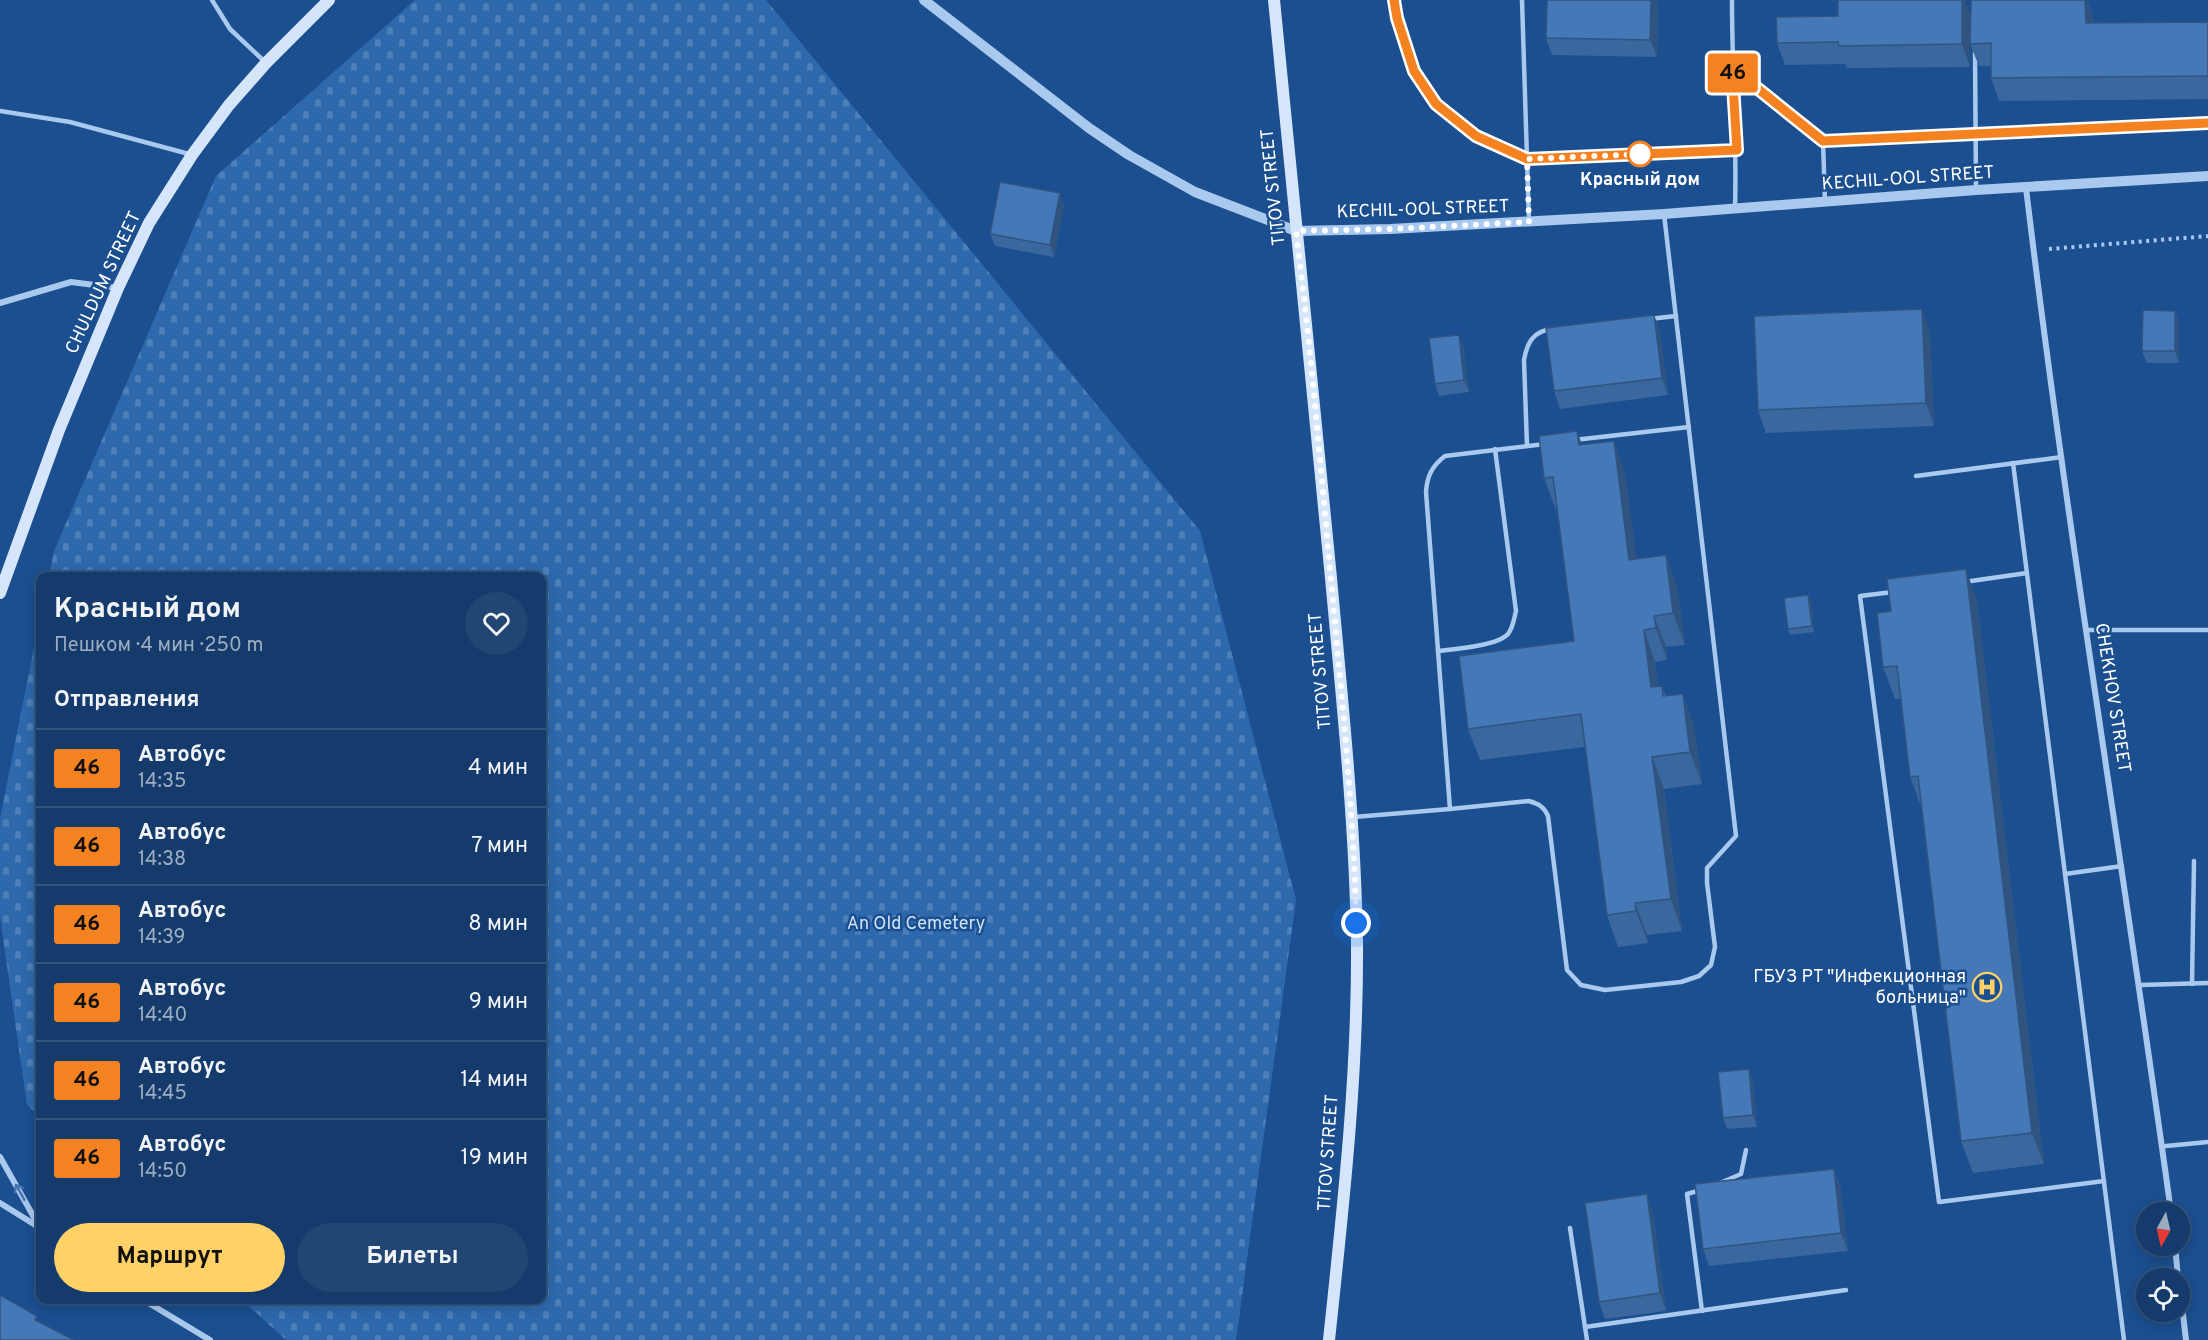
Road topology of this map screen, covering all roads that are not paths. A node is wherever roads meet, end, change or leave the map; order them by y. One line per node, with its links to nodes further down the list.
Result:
1 (212, 0): 9 (lane)
2 (329, 0): 9 (main road, CHULDUM STREET)
3 (924, 0): 25 (street, KECHIL-OOL STREET)
4 (1274, 0): 25 (main road, TITOV STREET)
5 (1394, 0): 17 (lane)
6 (1522, 0): 17 (lane)
7 (1732, 0): 10 (lane)
8 (1975, 47): 13 (lane)
9 (266, 63): 16 (main road, CHULDUM STREET)
10 (1732, 68): 14 (lane); 15 (lane)
11 (0, 111): 16 (lane)
12 (2208, 123): 13 (lane)
13 (1975, 135): 14 (lane); 20 (lane)
14 (1823, 141): 21 (lane)
15 (1737, 150): 17 (lane); 22 (lane)
16 (192, 155): 26 (main road, CHULDUM STREET)
17 (1527, 159): 24 (lane)
18 (2208, 176): 19 (street, KECHIL-OOL STREET)
19 (2026, 188): 20 (street, KECHIL-OOL STREET); 36 (street, CHEKHOV STREET)
20 (1976, 190): 21 (street, KECHIL-OOL STREET)
21 (1825, 202): 22 (street, KECHIL-OOL STREET)
22 (1736, 209): 23 (street, KECHIL-OOL STREET)
23 (1665, 214): 24 (street, KECHIL-OOL STREET); 28 (lane)
24 (1529, 222): 25 (street, KECHIL-OOL STREET)
25 (1296, 231): 47 (main road, TITOV STREET)
26 (117, 288): 27 (street); 41 (main road, CHULDUM STREET)
27 (0, 303)
28 (1676, 316): 29 (lane); 31 (lane)
29 (1641, 320)
30 (1557, 329): 34 (lane)
31 (1689, 427): 32 (lane); 46 (lane)
32 (1562, 442)
33 (1551, 443): 34 (lane)
34 (1527, 446): 35 (lane)
35 (1495, 449): 45 (lane); 45 (lane)
36 (2062, 457): 37 (lane); 43 (street, CHEKHOV STREET)
37 (2013, 463): 38 (lane); 39 (lane)
38 (1916, 476)
39 (2026, 573): 40 (lane); 50 (lane)
40 (1960, 582)
41 (0, 590)
42 (1904, 590): 58 (lane)
43 (2086, 630): 44 (lane); 49 (street, CHEKHOV STREET)
44 (2208, 630)
45 (1438, 651): 46 (lane)
46 (1450, 809): 47 (lane)
47 (1352, 818): 72 (main road, TITOV STREET)
48 (2194, 861): 52 (lane)
49 (2122, 866): 50 (lane); 53 (street, CHEKHOV STREET)
50 (2065, 874): 58 (lane)
51 (2208, 983): 52 (lane)
52 (2192, 984): 53 (lane)
53 (2140, 986): 61 (street, CHEKHOV STREET)
54 (2208, 1142): 55 (lane)
55 (2166, 1146)
56 (1746, 1150): 59 (lane)
57 (0, 1156): 63 (street, one-way to 57)
58 (2104, 1181): 74 (lane)
59 (1719, 1184)
60 (1708, 1187): 68 (lane)
61 (2170, 1202)
62 (0, 1203): 64 (street)
63 (36, 1221)
64 (36, 1226)
65 (1570, 1228): 70 (lane)
66 (1846, 1290): 68 (lane)
67 (150, 1304): 71 (street)
68 (1702, 1311): 70 (lane)
69 (2184, 1322): 75 (street)
70 (1585, 1328): 73 (lane)
71 (210, 1340)
72 (1329, 1340)
73 (1587, 1340)
74 (2124, 1340)
75 (2186, 1340)

